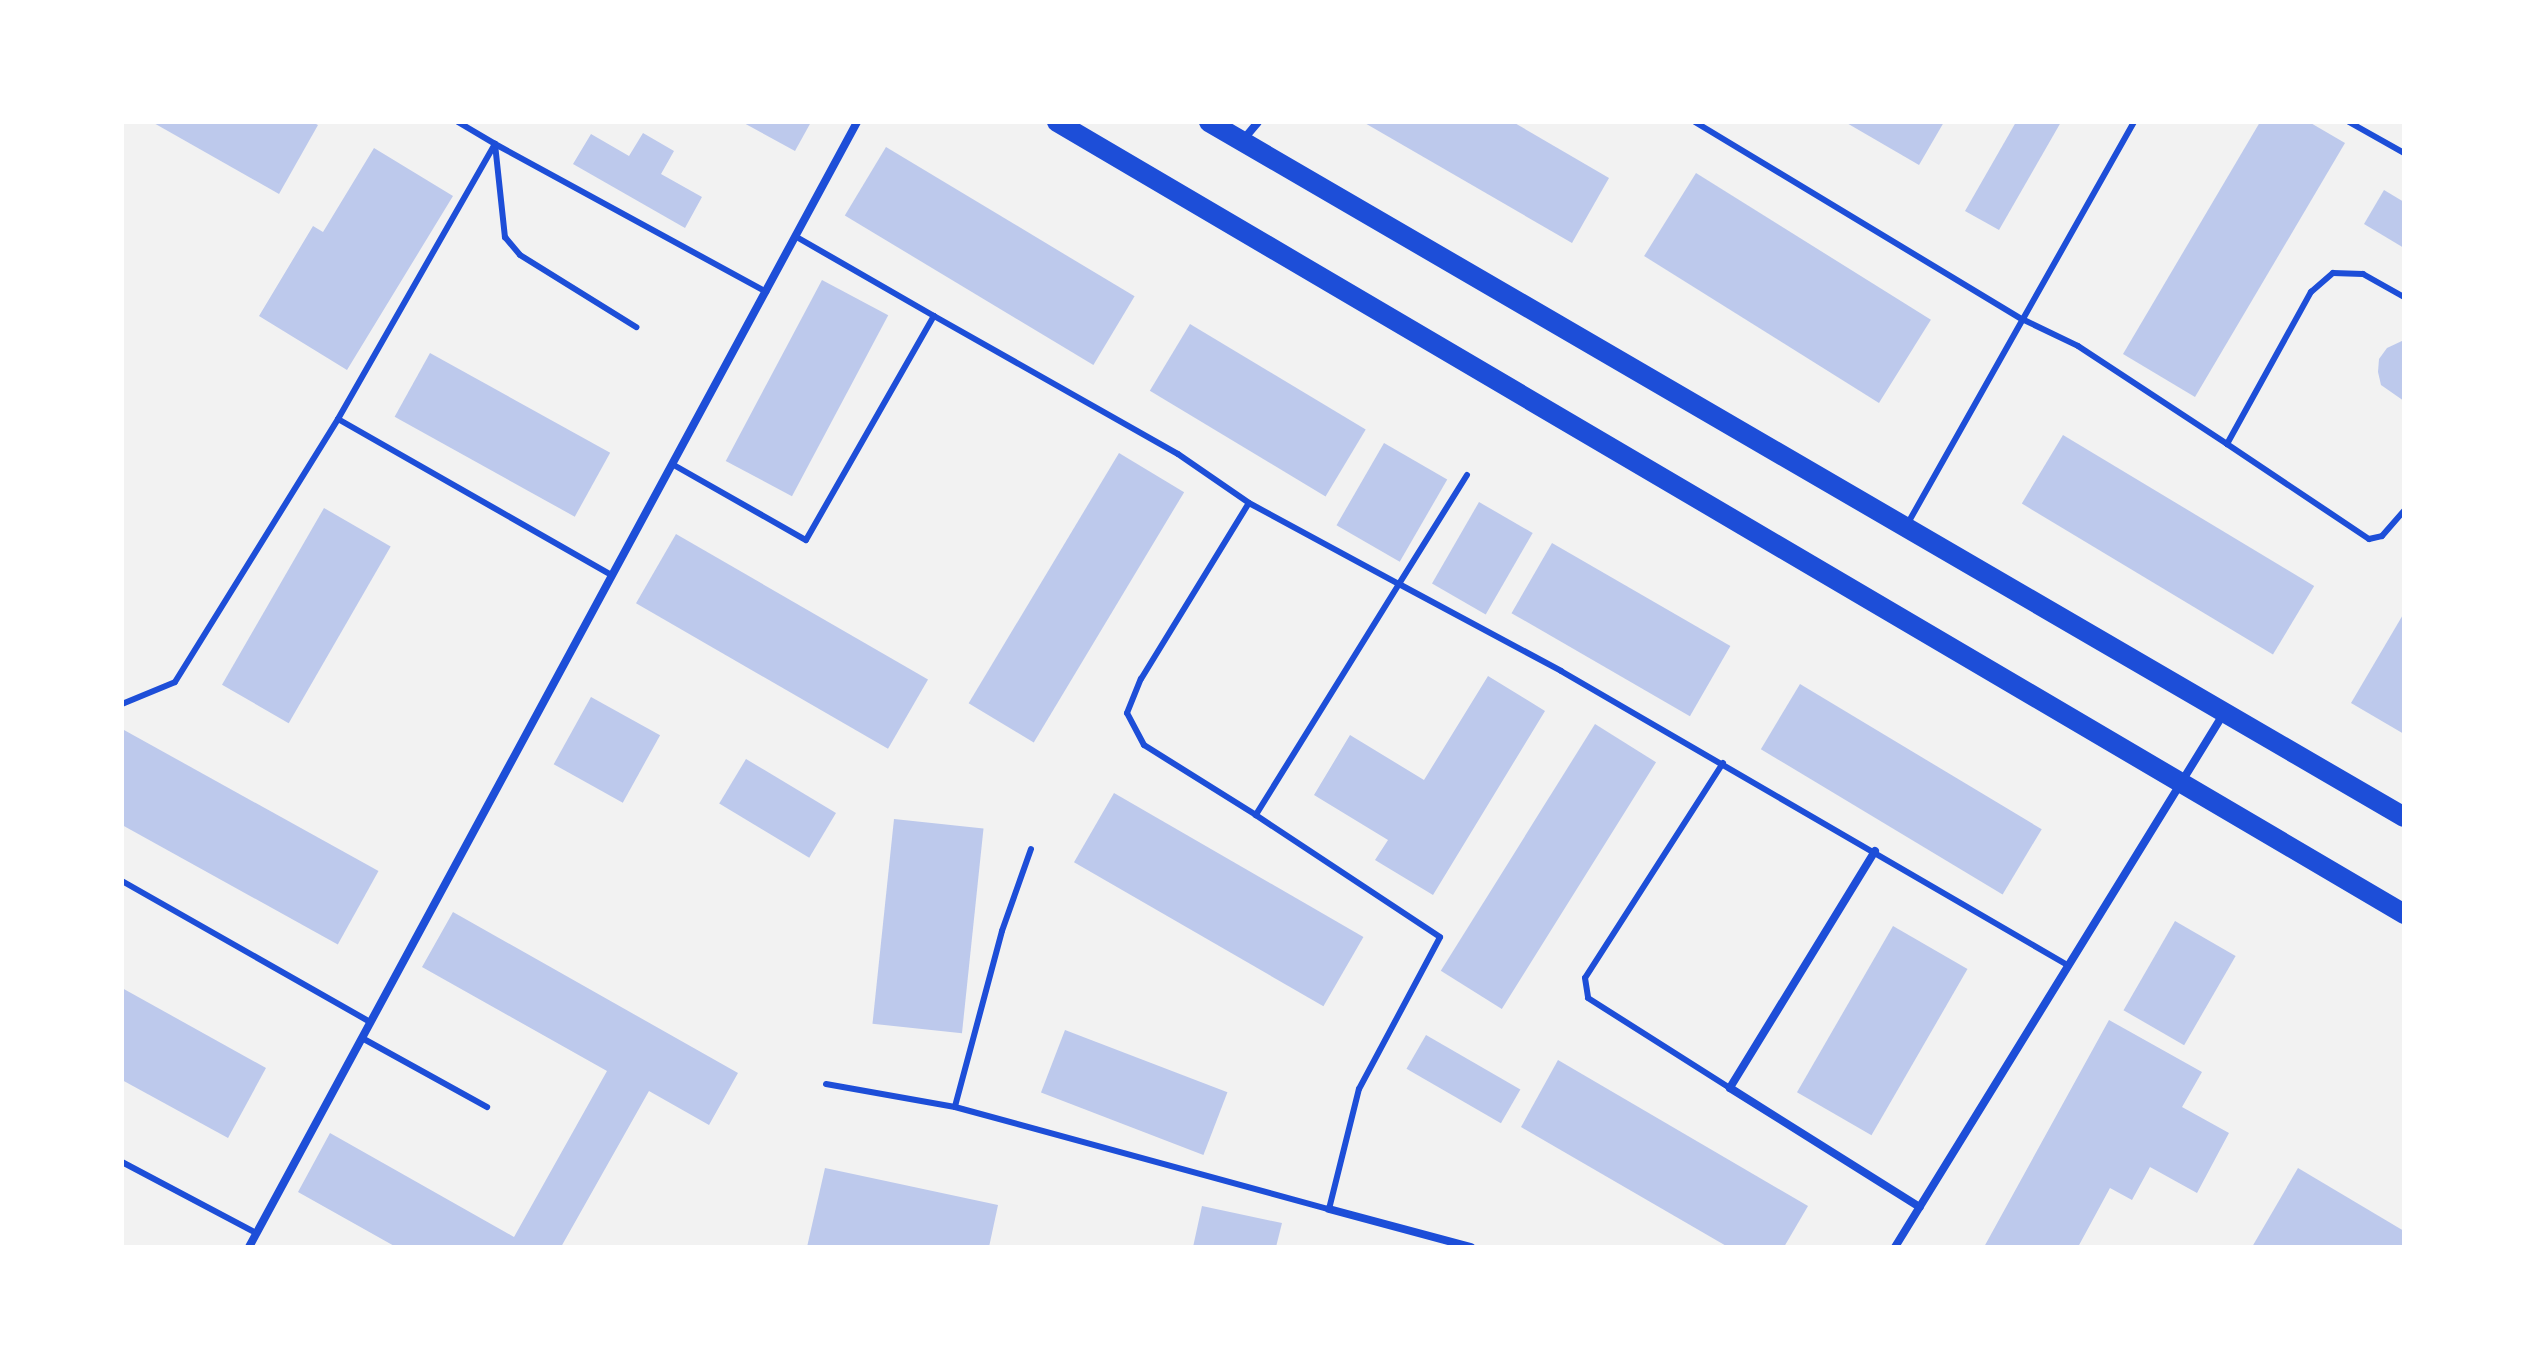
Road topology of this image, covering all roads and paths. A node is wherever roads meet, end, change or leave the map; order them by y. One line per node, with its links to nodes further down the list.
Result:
1 (458, 122): 10 (lane)
2 (857, 122): 12 (street)
3 (1057, 122): 30 (main road)
4 (1209, 122): 9 (main road)
5 (1258, 122): 9 (street)
6 (1695, 122): 16 (lane)
7 (2134, 122): 16 (lane)
8 (2349, 122): 11 (lane)
9 (1243, 141): 24 (main road)
10 (495, 144): 13 (lane); 17 (lane); 18 (lane)
11 (2404, 153)
12 (795, 236): 13 (street); 15 (lane)
13 (766, 292): 20 (street)
14 (2404, 297): 19 (lane)
15 (934, 316): 20 (lane); 22 (lane)
16 (2022, 319): 19 (lane); 24 (lane)
17 (636, 327)
18 (338, 419): 25 (lane); 27 (lane)
19 (2227, 444): 23 (lane)
20 (672, 464): 25 (street)
21 (1467, 475): 26 (lane)
22 (1249, 503): 26 (lane); 31 (lane)
23 (2404, 511)
24 (1907, 526): 28 (main road)
25 (612, 575): 38 (street)
26 (1399, 584): 29 (lane); 31 (lane)
27 (122, 704)
28 (2225, 711): 30 (street); 32 (main road)
29 (1723, 763): 34 (lane); 41 (lane)
30 (2184, 781): 36 (main road); 37 (street)
31 (1256, 815): 46 (lane)
32 (2404, 817)
33 (1031, 849): 43 (lane)
34 (1875, 851): 37 (lane); 41 (street)
35 (122, 881): 38 (lane)
36 (2404, 914)
37 (2069, 966): 45 (street)
38 (370, 1022): 39 (street)
39 (362, 1038): 42 (lane); 47 (street)
40 (826, 1084): 43 (lane)
41 (1730, 1088): 45 (street)
42 (487, 1107)
43 (955, 1107): 46 (lane)
44 (122, 1162): 47 (lane)
45 (1920, 1207): 50 (street)
46 (1329, 1209): 49 (street)
47 (256, 1233): 48 (street)
48 (249, 1247)
49 (1471, 1247)
50 (1895, 1247)

